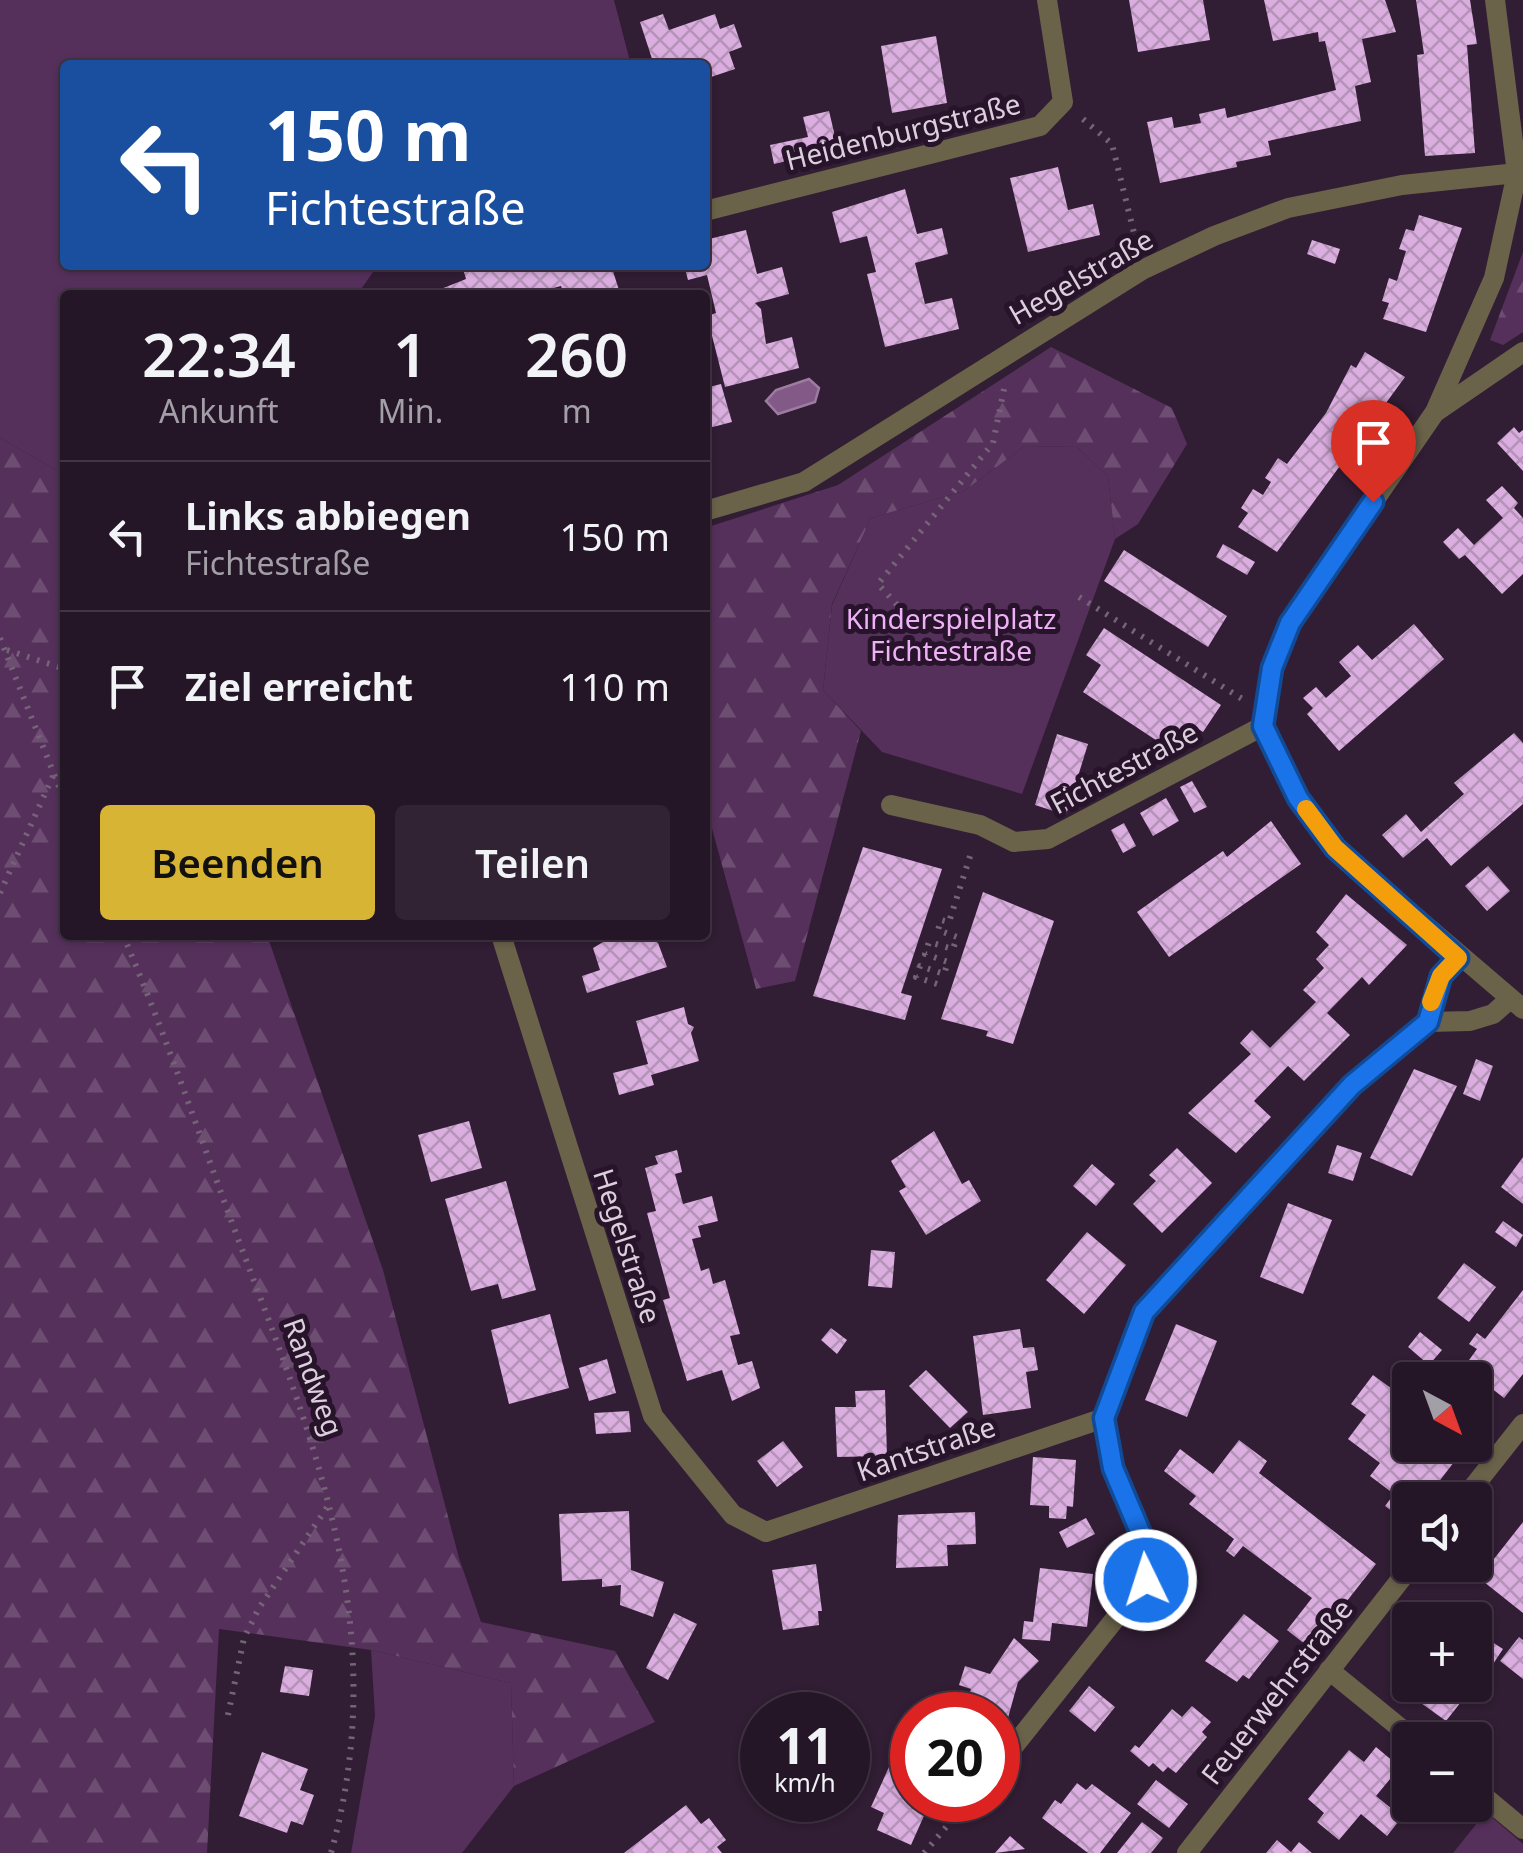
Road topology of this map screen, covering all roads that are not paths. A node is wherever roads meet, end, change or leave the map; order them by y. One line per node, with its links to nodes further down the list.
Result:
1 (1047, 0): 4 (street, Heidenburgstraße)
2 (1494, 0): 3 (street)
3 (1520, 177): 6 (street); 7 (street, Hegelstraße)
4 (710, 210)
5 (1523, 352): 6 (street)
6 (1435, 412): 8 (street)
7 (710, 510)
8 (1265, 720): 9 (street, Fichtestraße); 11 (street)
9 (891, 805)
10 (503, 940): 17 (street, Hegelstraße)
11 (1458, 958): 12 (street); 13 (street)
12 (1517, 1004): 13 (street)
13 (1428, 1022): 14 (street)
14 (1104, 1418): 17 (street, Kantstraße); 21 (street)
15 (1523, 1424): 16 (street)
16 (1477, 1482)
17 (766, 1532)
18 (1399, 1582): 19 (street, Feuerwehrstraße)
19 (1330, 1670): 20 (street); 24 (street, Feuerwehrstraße)
20 (1393, 1722)
21 (1020, 1738)
22 (1492, 1804): 23 (street)
23 (1523, 1829)
24 (1186, 1853)

